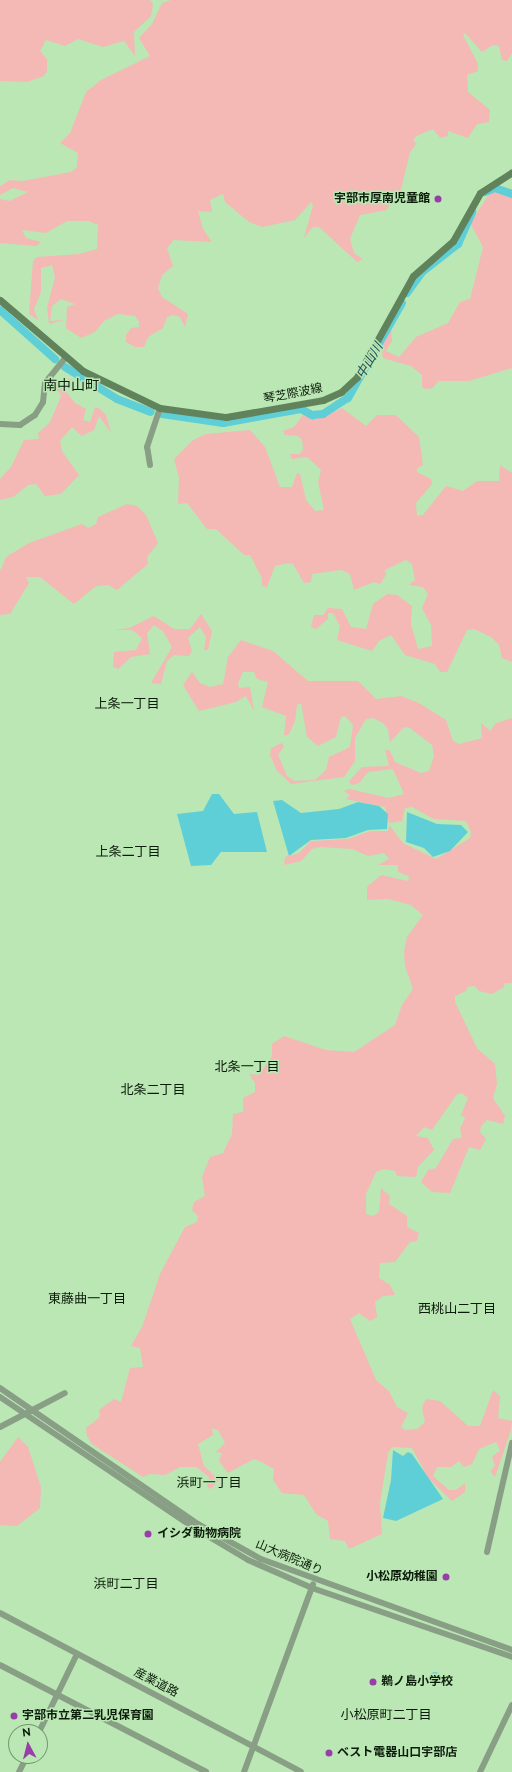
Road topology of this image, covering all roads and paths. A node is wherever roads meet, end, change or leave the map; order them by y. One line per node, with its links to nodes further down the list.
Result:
1 (512, 172): 4 (main road, 琴芝際波線)
2 (0, 300): 3 (main road, 琴芝際波線)
3 (66, 357): 4 (main road, 琴芝際波線); 5 (street)
4 (160, 408): 6 (street)
5 (0, 424)
6 (150, 465)
7 (0, 1388): 10 (street, 山大病院通り)
8 (65, 1393): 10 (street)
9 (0, 1397): 11 (street, 山大病院通り)
10 (33, 1411): 11 (street); 15 (street, 山大病院通り)
11 (26, 1414): 12 (street); 16 (street, 山大病院通り)
12 (0, 1427)
13 (512, 1443): 14 (street)
14 (487, 1552)
15 (314, 1581): 16 (street); 18 (street, 山大病院通り)
16 (312, 1588): 20 (street, 山大病院通り); 25 (street)
17 (0, 1613): 19 (street, 産業道路)
18 (512, 1650)
19 (77, 1654): 22 (street); 25 (street, 産業道路)
20 (512, 1657)
21 (0, 1665): 22 (street)
22 (56, 1697): 24 (street); 26 (street)
23 (512, 1705): 29 (street)
24 (43, 1724)
25 (254, 1746): 27 (street); 28 (street, 産業道路)
26 (206, 1772)
27 (244, 1772)
28 (301, 1772)
29 (480, 1772)

